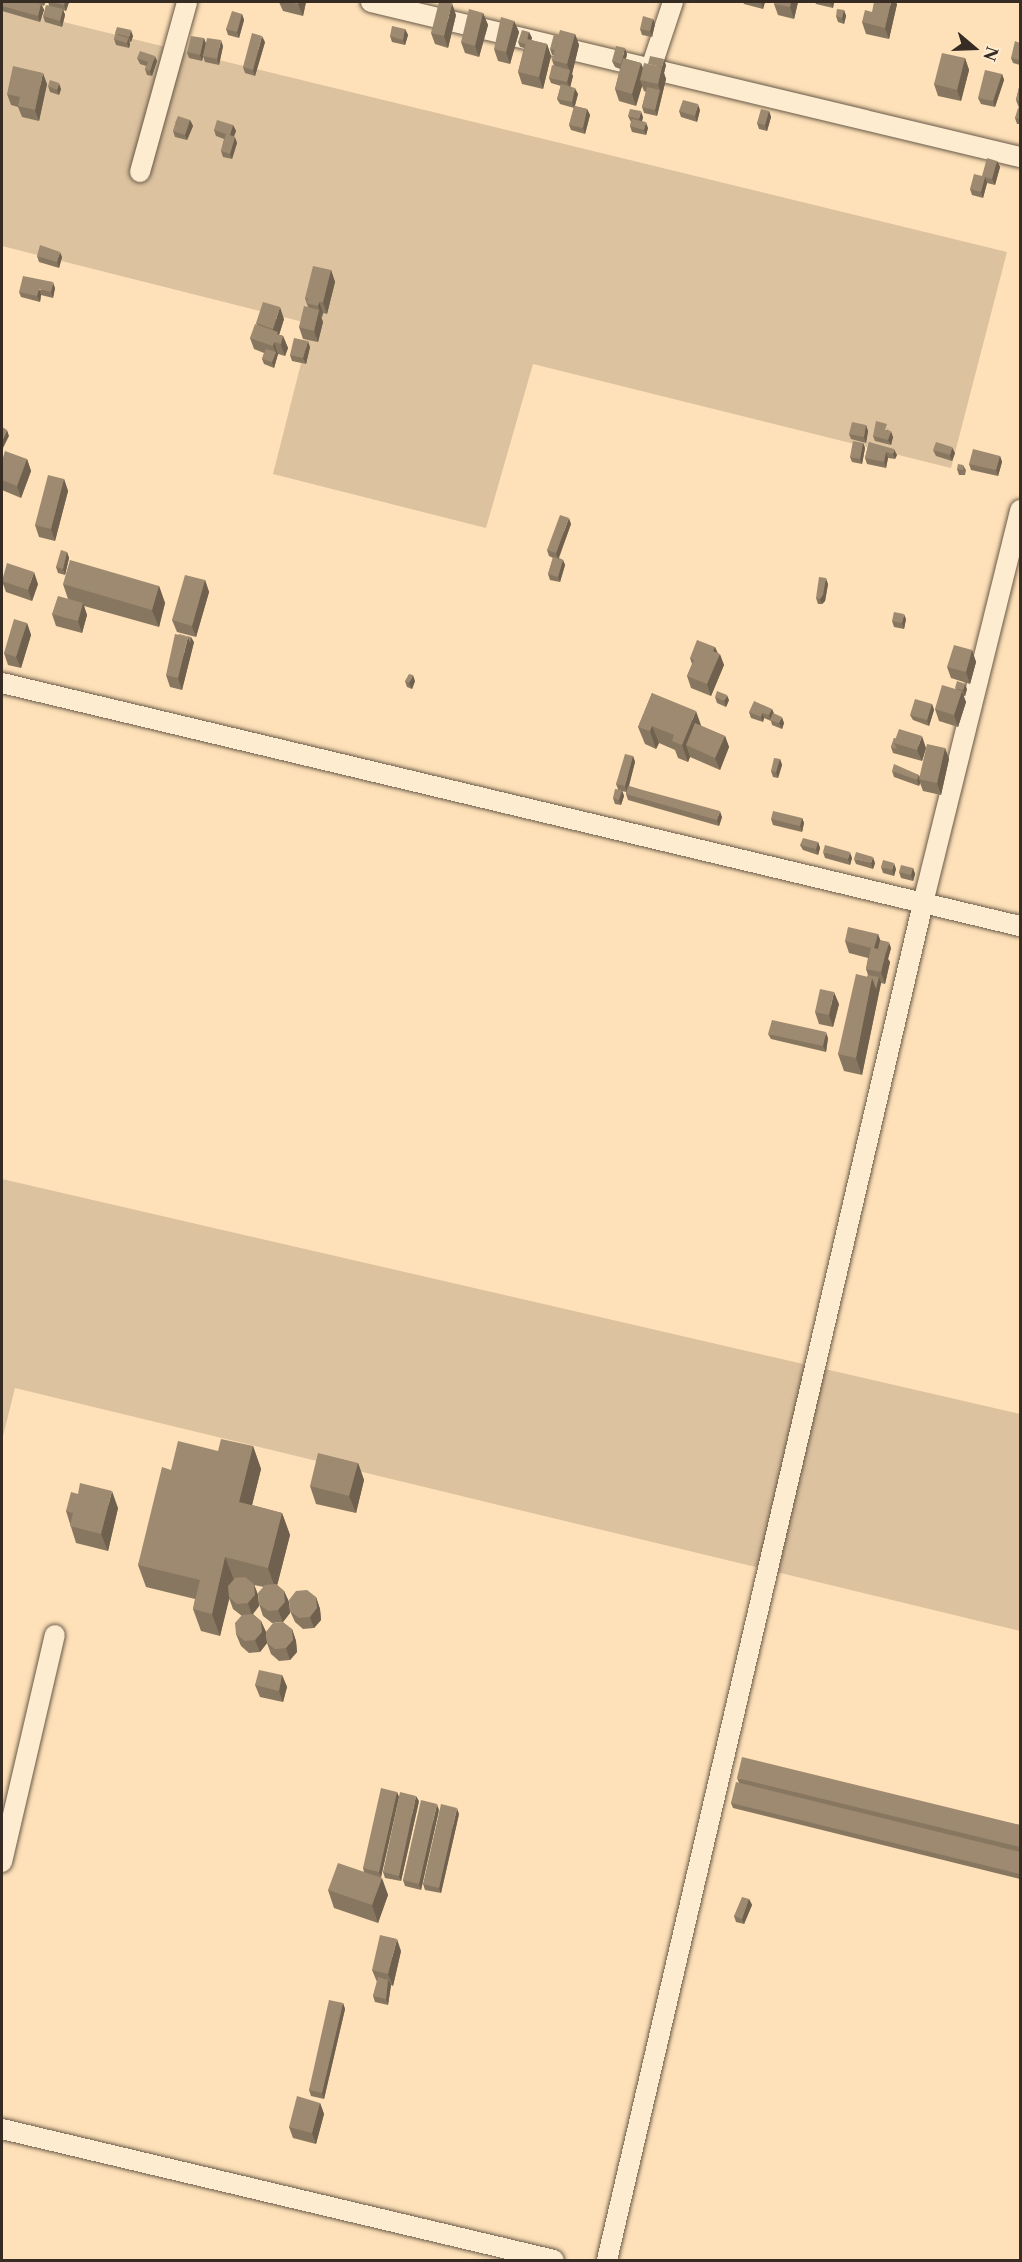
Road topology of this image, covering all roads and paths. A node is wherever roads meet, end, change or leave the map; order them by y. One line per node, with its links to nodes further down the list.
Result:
1 (187, 2): 7 (street)
2 (371, 2): 4 (street)
3 (673, 2): 5 (street)
4 (425, 8): 5 (street)
5 (651, 68): 6 (street)
6 (1020, 157)
7 (140, 172)
8 (1020, 510): 10 (street)
9 (2, 683): 10 (street)
10 (923, 903): 11 (street); 16 (street)
11 (1020, 926)
12 (55, 1635): 13 (street)
13 (2, 1862)
14 (2, 2129): 15 (street)
15 (554, 2260)
16 (607, 2260)

